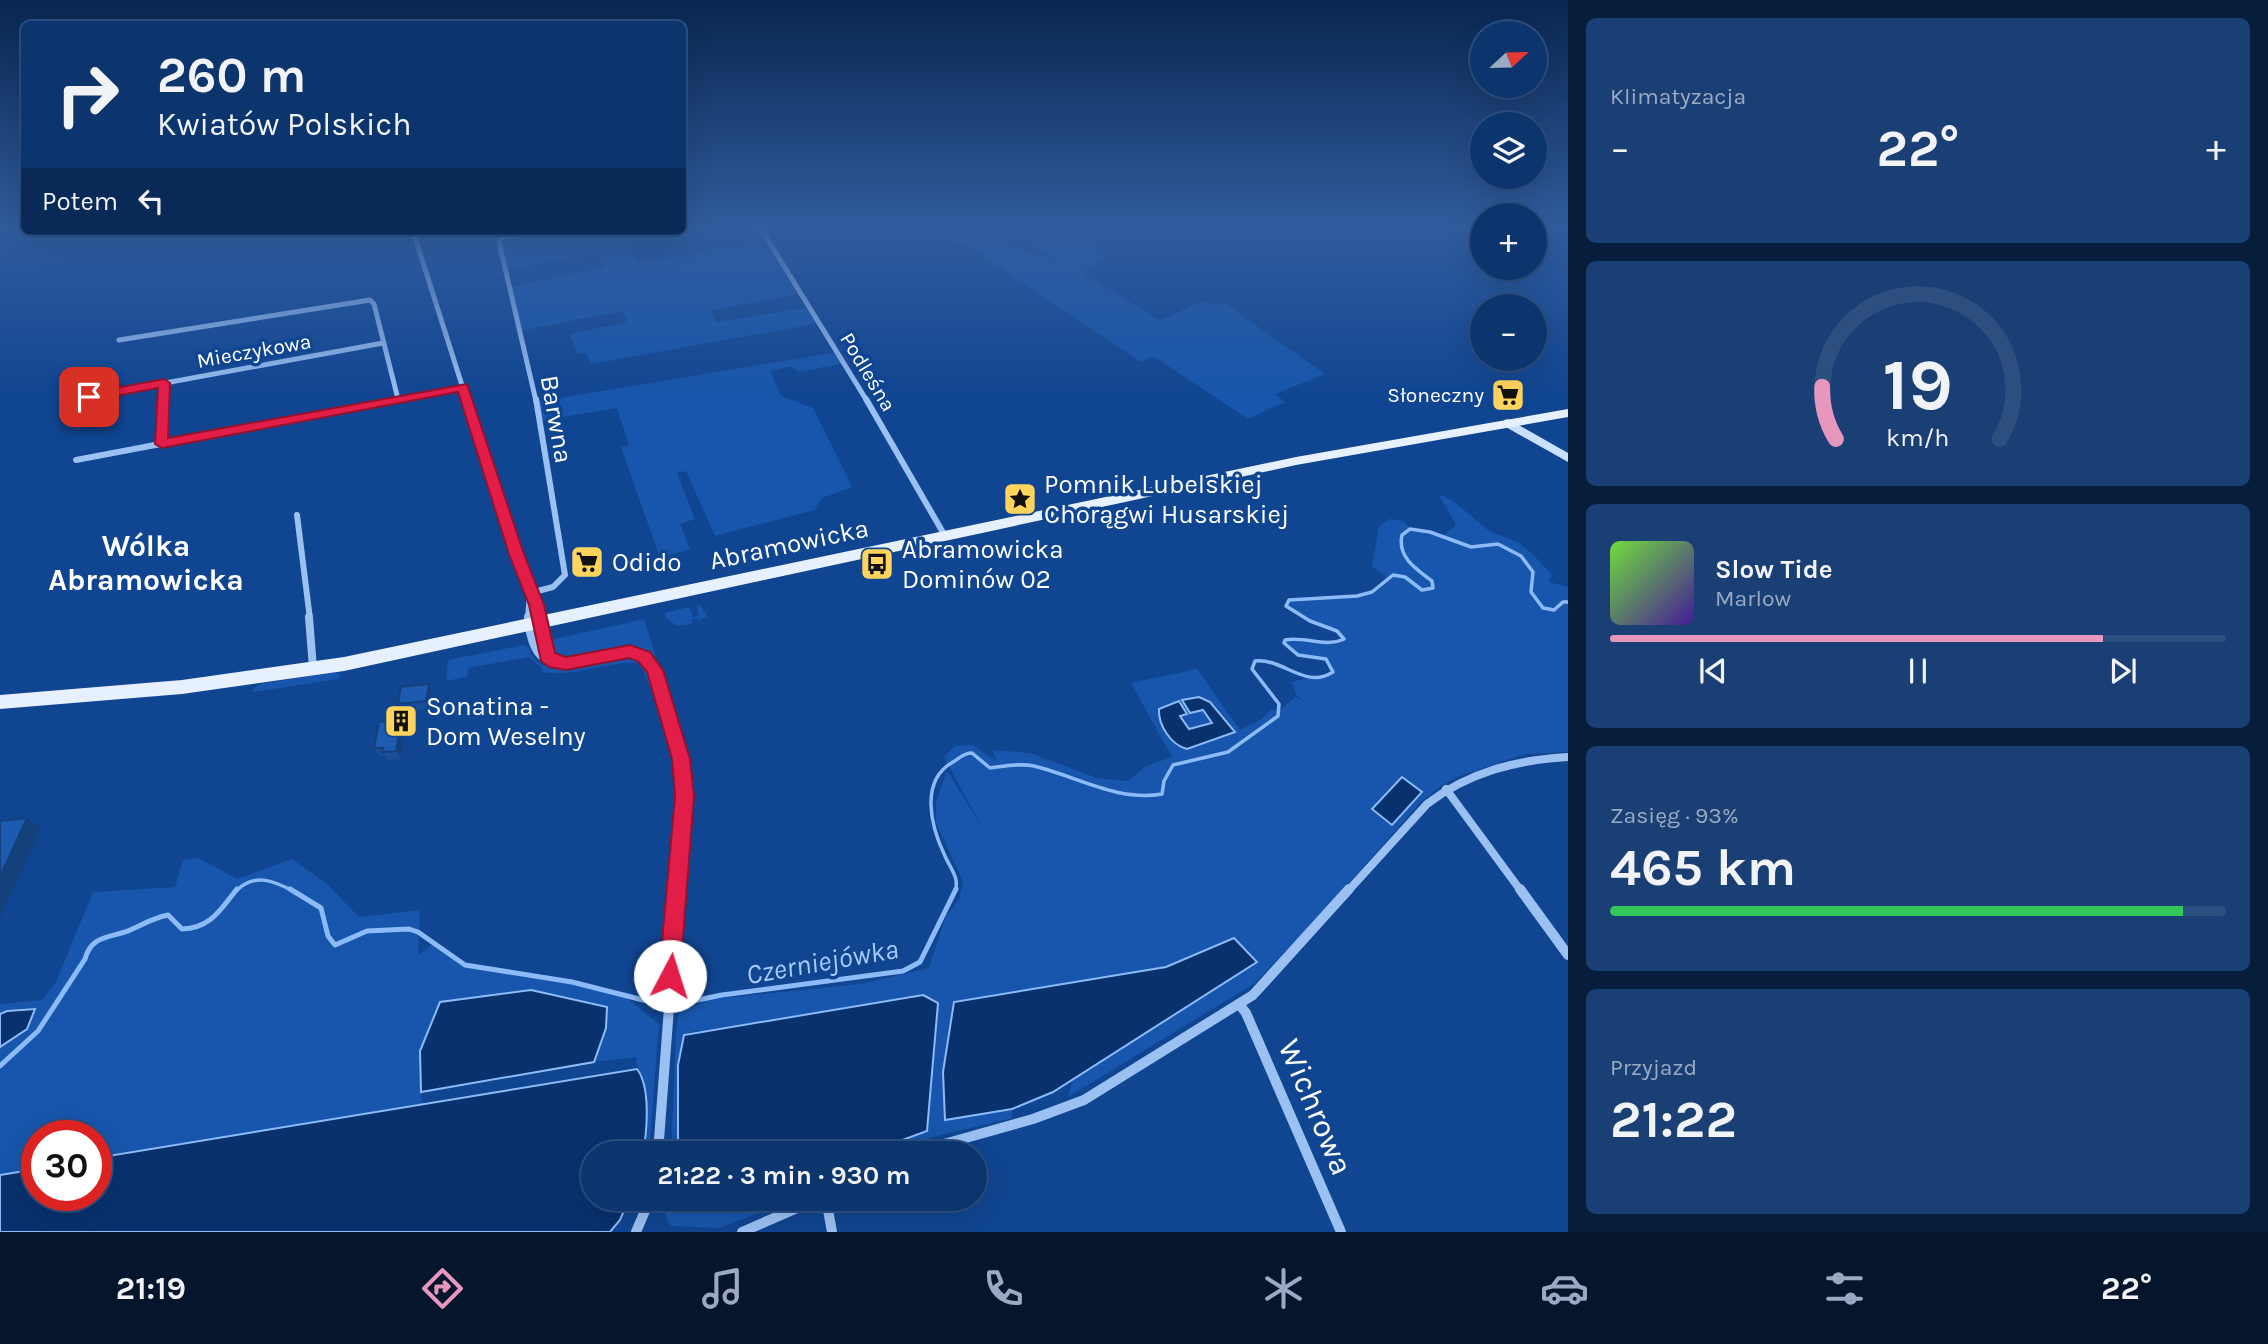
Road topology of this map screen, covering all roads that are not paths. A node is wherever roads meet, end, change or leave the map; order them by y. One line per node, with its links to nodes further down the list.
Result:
1 (430, 284): 7 (street)
2 (508, 284): 17 (street, Barwna)
3 (796, 284): 16 (street, Podleśna)
4 (119, 340): 5 (street)
5 (383, 343): 6 (street, Mieczykowa); 9 (street)
6 (164, 383): 8 (street, Mieczykowa); 12 (street)
7 (463, 387): 9 (street); 17 (street)
8 (89, 397)
9 (398, 399): 12 (street)
10 (1568, 413): 11 (main road, Abramowicka)
11 (1508, 423): 13 (street); 16 (main road, Abramowicka)
12 (162, 444): 14 (street)
13 (1568, 458)
14 (76, 460)
15 (297, 515): 20 (street)
16 (945, 536): 18 (main road, Abramowicka)
17 (530, 593): 18 (street); 18 (street)
18 (534, 624): 19 (street); 19 (street); 20 (main road, Abramowicka)
19 (551, 661): 26 (street)
20 (313, 669): 21 (main road, Abramowicka)
21 (0, 702)
22 (1568, 757): 23 (street)
23 (1447, 789): 24 (street); 25 (street)
24 (1568, 955)
25 (1239, 1004): 27 (street); 34 (street, Wichrowa)
26 (659, 1141)
27 (955, 1141)
28 (645, 1211): 31 (street)
29 (790, 1211): 32 (street)
30 (828, 1211): 33 (street)
31 (637, 1232)
32 (742, 1232)
33 (832, 1232)
34 (1341, 1232)

